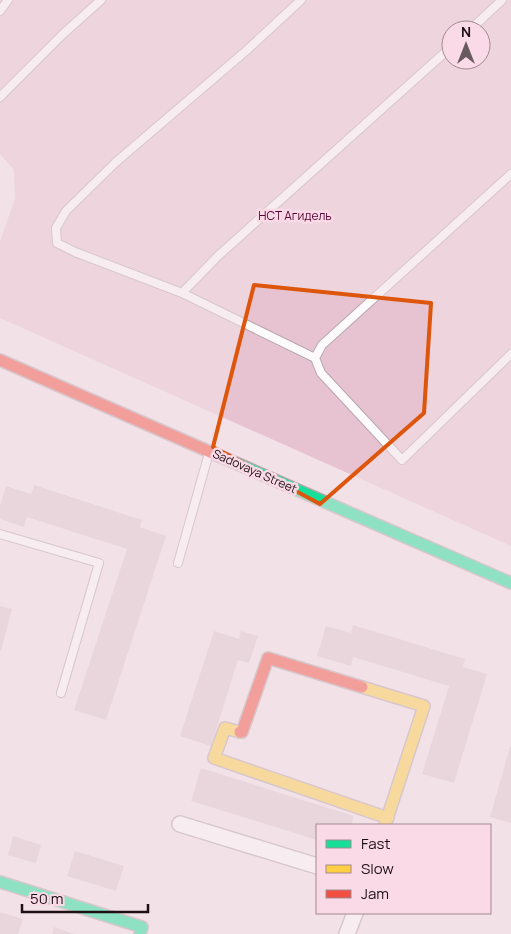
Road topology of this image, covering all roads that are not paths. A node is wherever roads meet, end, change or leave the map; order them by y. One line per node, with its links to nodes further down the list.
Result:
1 (8, 0): 5 (lane)
2 (100, 0): 8 (lane)
3 (301, 0): 10 (lane)
4 (502, 0): 6 (lane)
5 (0, 11)
6 (481, 20)
7 (441, 56): 10 (lane)
8 (0, 97)
9 (511, 174): 12 (lane)
10 (182, 293): 12 (lane)
11 (511, 354): 12 (lane)
12 (315, 358)
13 (0, 360): 14 (street, Sadovaya Street)
14 (209, 451): 16 (lane); 17 (street, Sadovaya Street)
15 (0, 534): 18 (lane)
16 (178, 563)
17 (511, 583)
18 (61, 693)
19 (387, 821): 19 (street)
20 (180, 824): 21 (street)
21 (316, 866)
22 (0, 882): 24 (street)
23 (355, 914): 25 (street)
24 (141, 931)
25 (347, 934)

